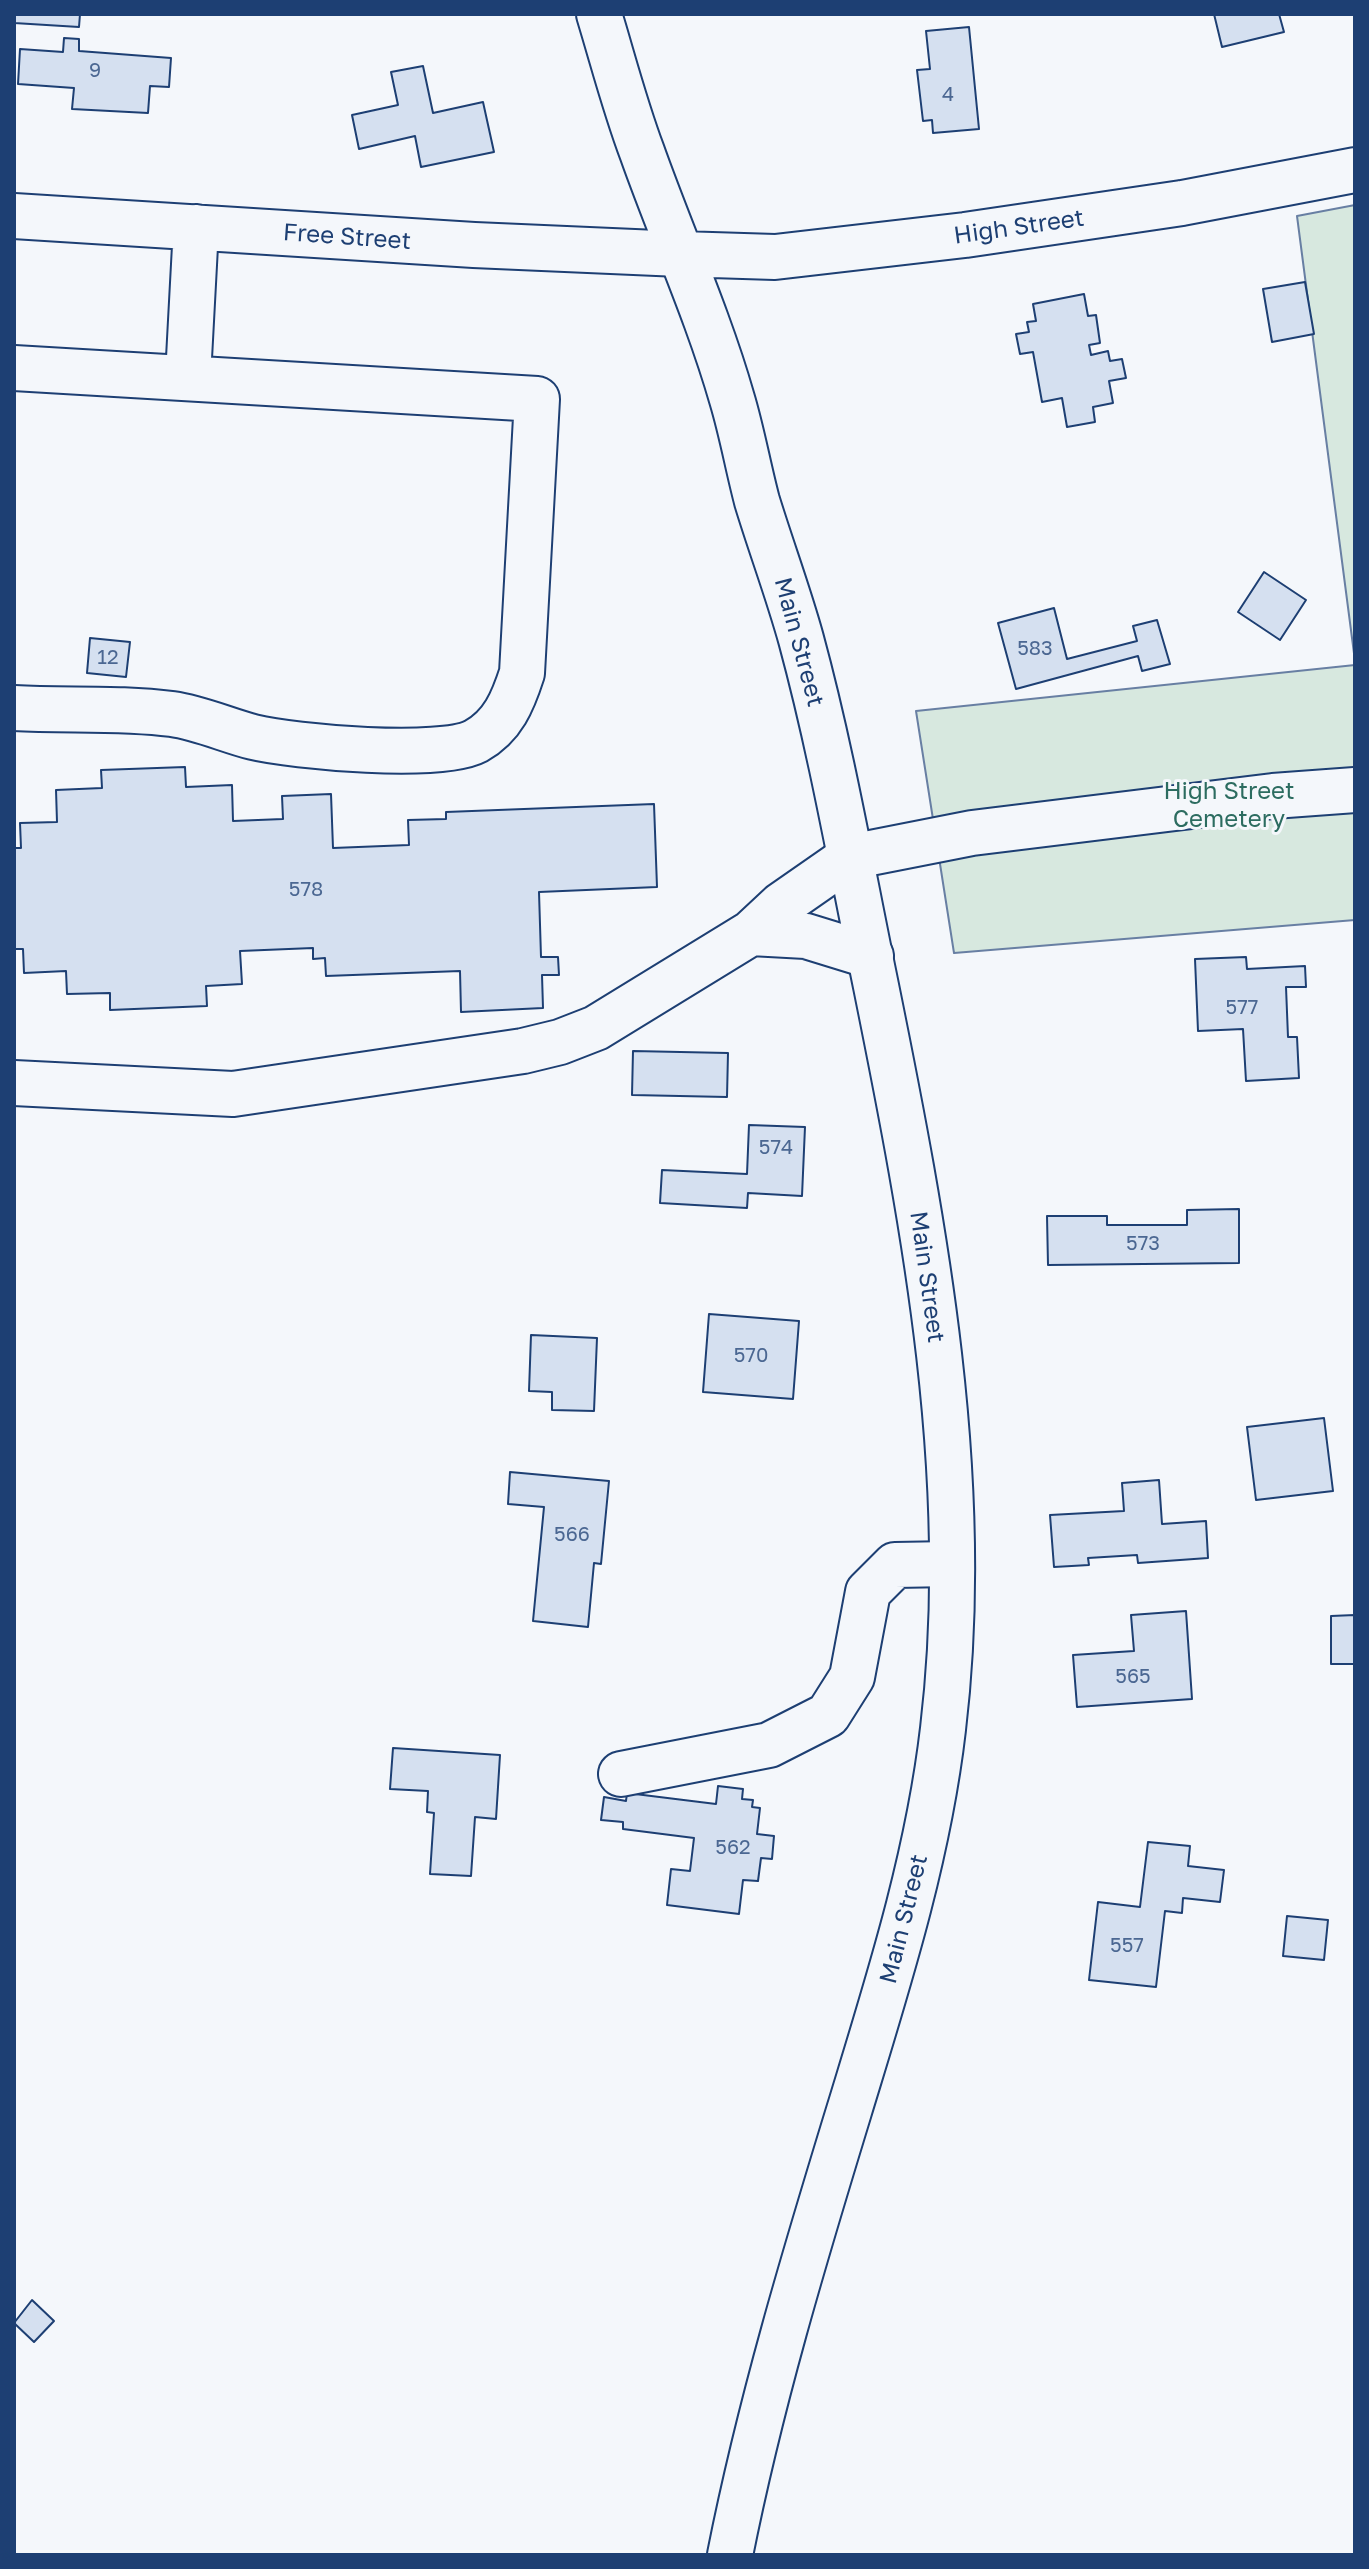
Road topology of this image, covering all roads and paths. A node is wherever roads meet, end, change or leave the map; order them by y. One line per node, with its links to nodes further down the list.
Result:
1 (599, 14): 5 (main road, Main Street)
2 (1355, 170): 5 (main road, High Street)
3 (14, 216): 4 (main road, Free Street)
4 (196, 227): 5 (main road, Free Street); 7 (main road)
5 (680, 254): 10 (main road, Main Street)
6 (14, 368): 7 (main road)
7 (188, 377): 8 (main road)
8 (14, 708)
9 (1355, 790): 10 (main road)
10 (850, 857): 11 (main road); 12 (main road, Main Street)
11 (751, 933): 12 (main road); 13 (main road)
12 (871, 956): 14 (main road, Main Street)
13 (14, 1083)
14 (951, 1564): 15 (main road); 16 (main road, Main Street)
15 (621, 1774)
16 (730, 2555)

